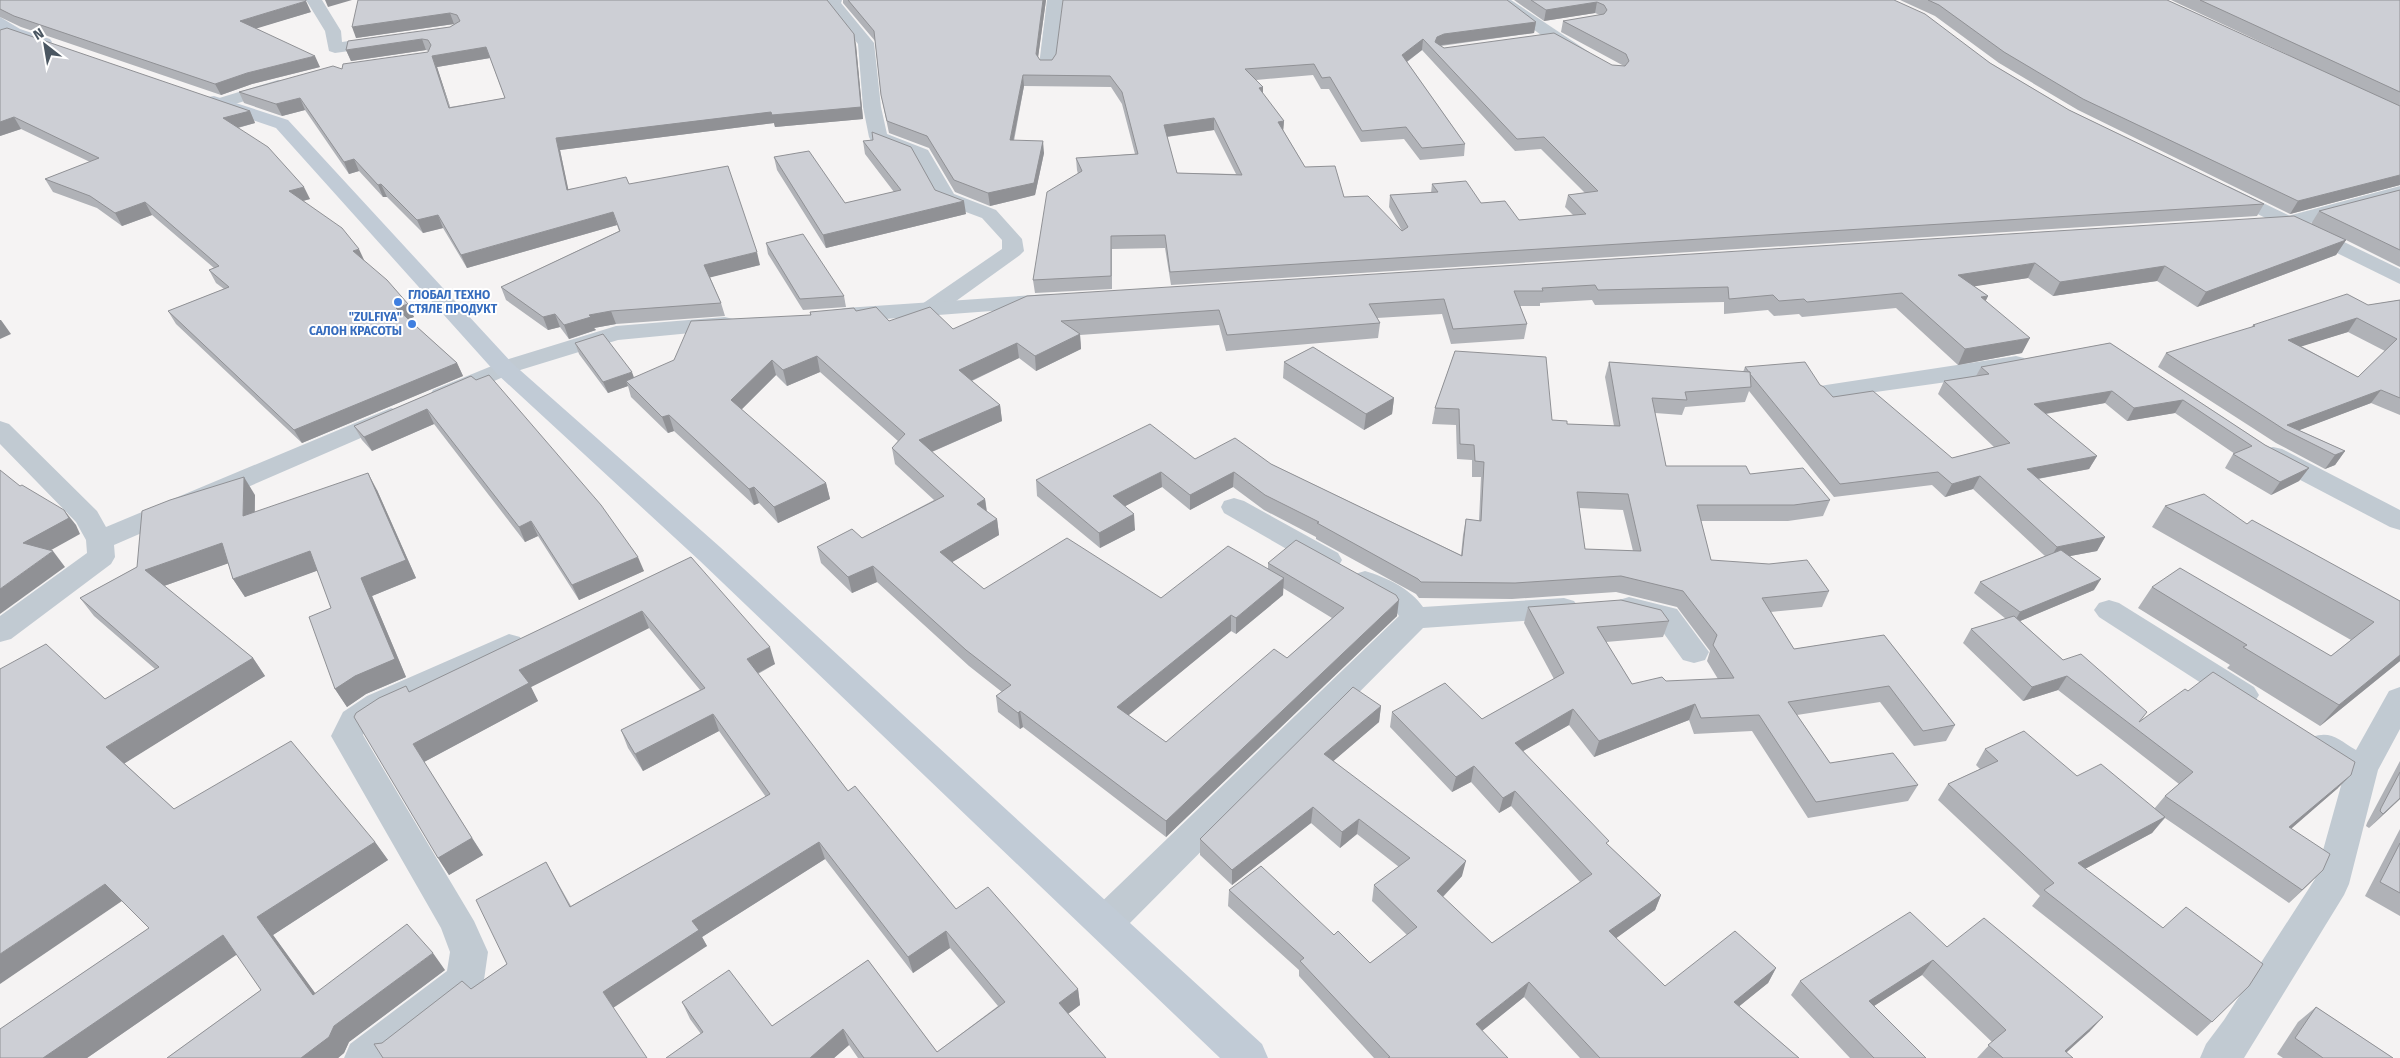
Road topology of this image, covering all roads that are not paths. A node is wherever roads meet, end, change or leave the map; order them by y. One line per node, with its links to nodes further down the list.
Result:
1 (314, 0): 8 (street)
2 (834, 0): 22 (street)
3 (1055, 0): 12 (street)
4 (1501, 0): 7 (street)
5 (1568, 24): 7 (street)
6 (5, 30): 10 (main road)
7 (1547, 32): 9 (street); 11 (street)
8 (399, 39)
9 (1526, 41)
10 (70, 51)
11 (1593, 58)
12 (1047, 65)
13 (294, 81): 15 (street)
14 (193, 94): 15 (main road)
15 (222, 103): 26 (main road)
16 (2211, 184): 18 (street)
17 (2400, 192): 18 (street)
18 (2289, 222): 19 (street); 20 (street)
19 (2240, 225)
20 (2400, 277)
21 (1069, 300): 22 (street)
22 (930, 309): 23 (street)
23 (822, 317)
24 (743, 323): 26 (street)
25 (2039, 359): 27 (street)
26 (504, 368): 32 (street); 42 (main road)
27 (1826, 392)
28 (0, 429): 32 (street)
29 (2250, 441): 31 (street)
30 (1234, 507): 34 (street)
31 (2400, 521)
32 (100, 540): 35 (street)
33 (2109, 610): 39 (street)
34 (1415, 618): 37 (street); 42 (street)
35 (0, 631)
36 (540, 631): 43 (street)
37 (1694, 652)
38 (2400, 699): 41 (street)
39 (2269, 711)
40 (2303, 733): 41 (street)
41 (2362, 770): 45 (street)
42 (1105, 923): 44 (main road)
43 (364, 1058)
44 (1248, 1058)
45 (2220, 1058)

